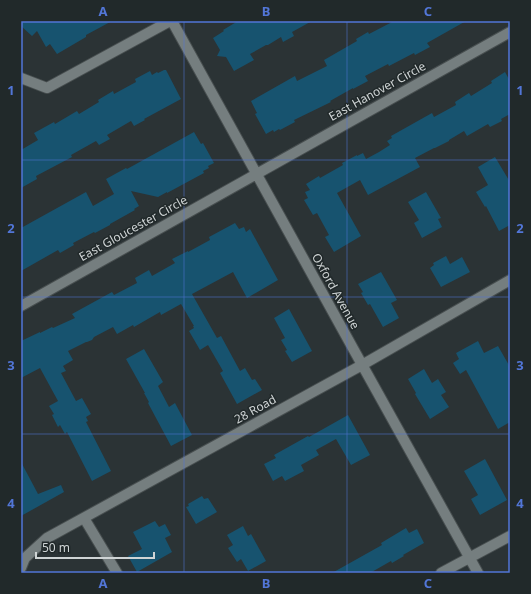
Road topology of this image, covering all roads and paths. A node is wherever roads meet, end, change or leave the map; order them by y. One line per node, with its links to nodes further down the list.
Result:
1 (171, 21): 3 (street); 4 (street, Oxford Avenue)
2 (510, 32): 4 (street, East Hanover Circle)
3 (21, 78)
4 (257, 174): 6 (street, East Gloucester Circle); 7 (street, Oxford Avenue)
5 (510, 280): 7 (street, 28 Road)
6 (21, 306)
7 (362, 365): 8 (street, 28 Road); 10 (street, Oxford Avenue)
8 (84, 518): 11 (street, 28 Road); 12 (street)
9 (510, 536): 10 (street)
10 (469, 558): 13 (street); 14 (street, Oxford Avenue)
11 (21, 568)
12 (117, 573)
13 (441, 573)
14 (478, 573)

